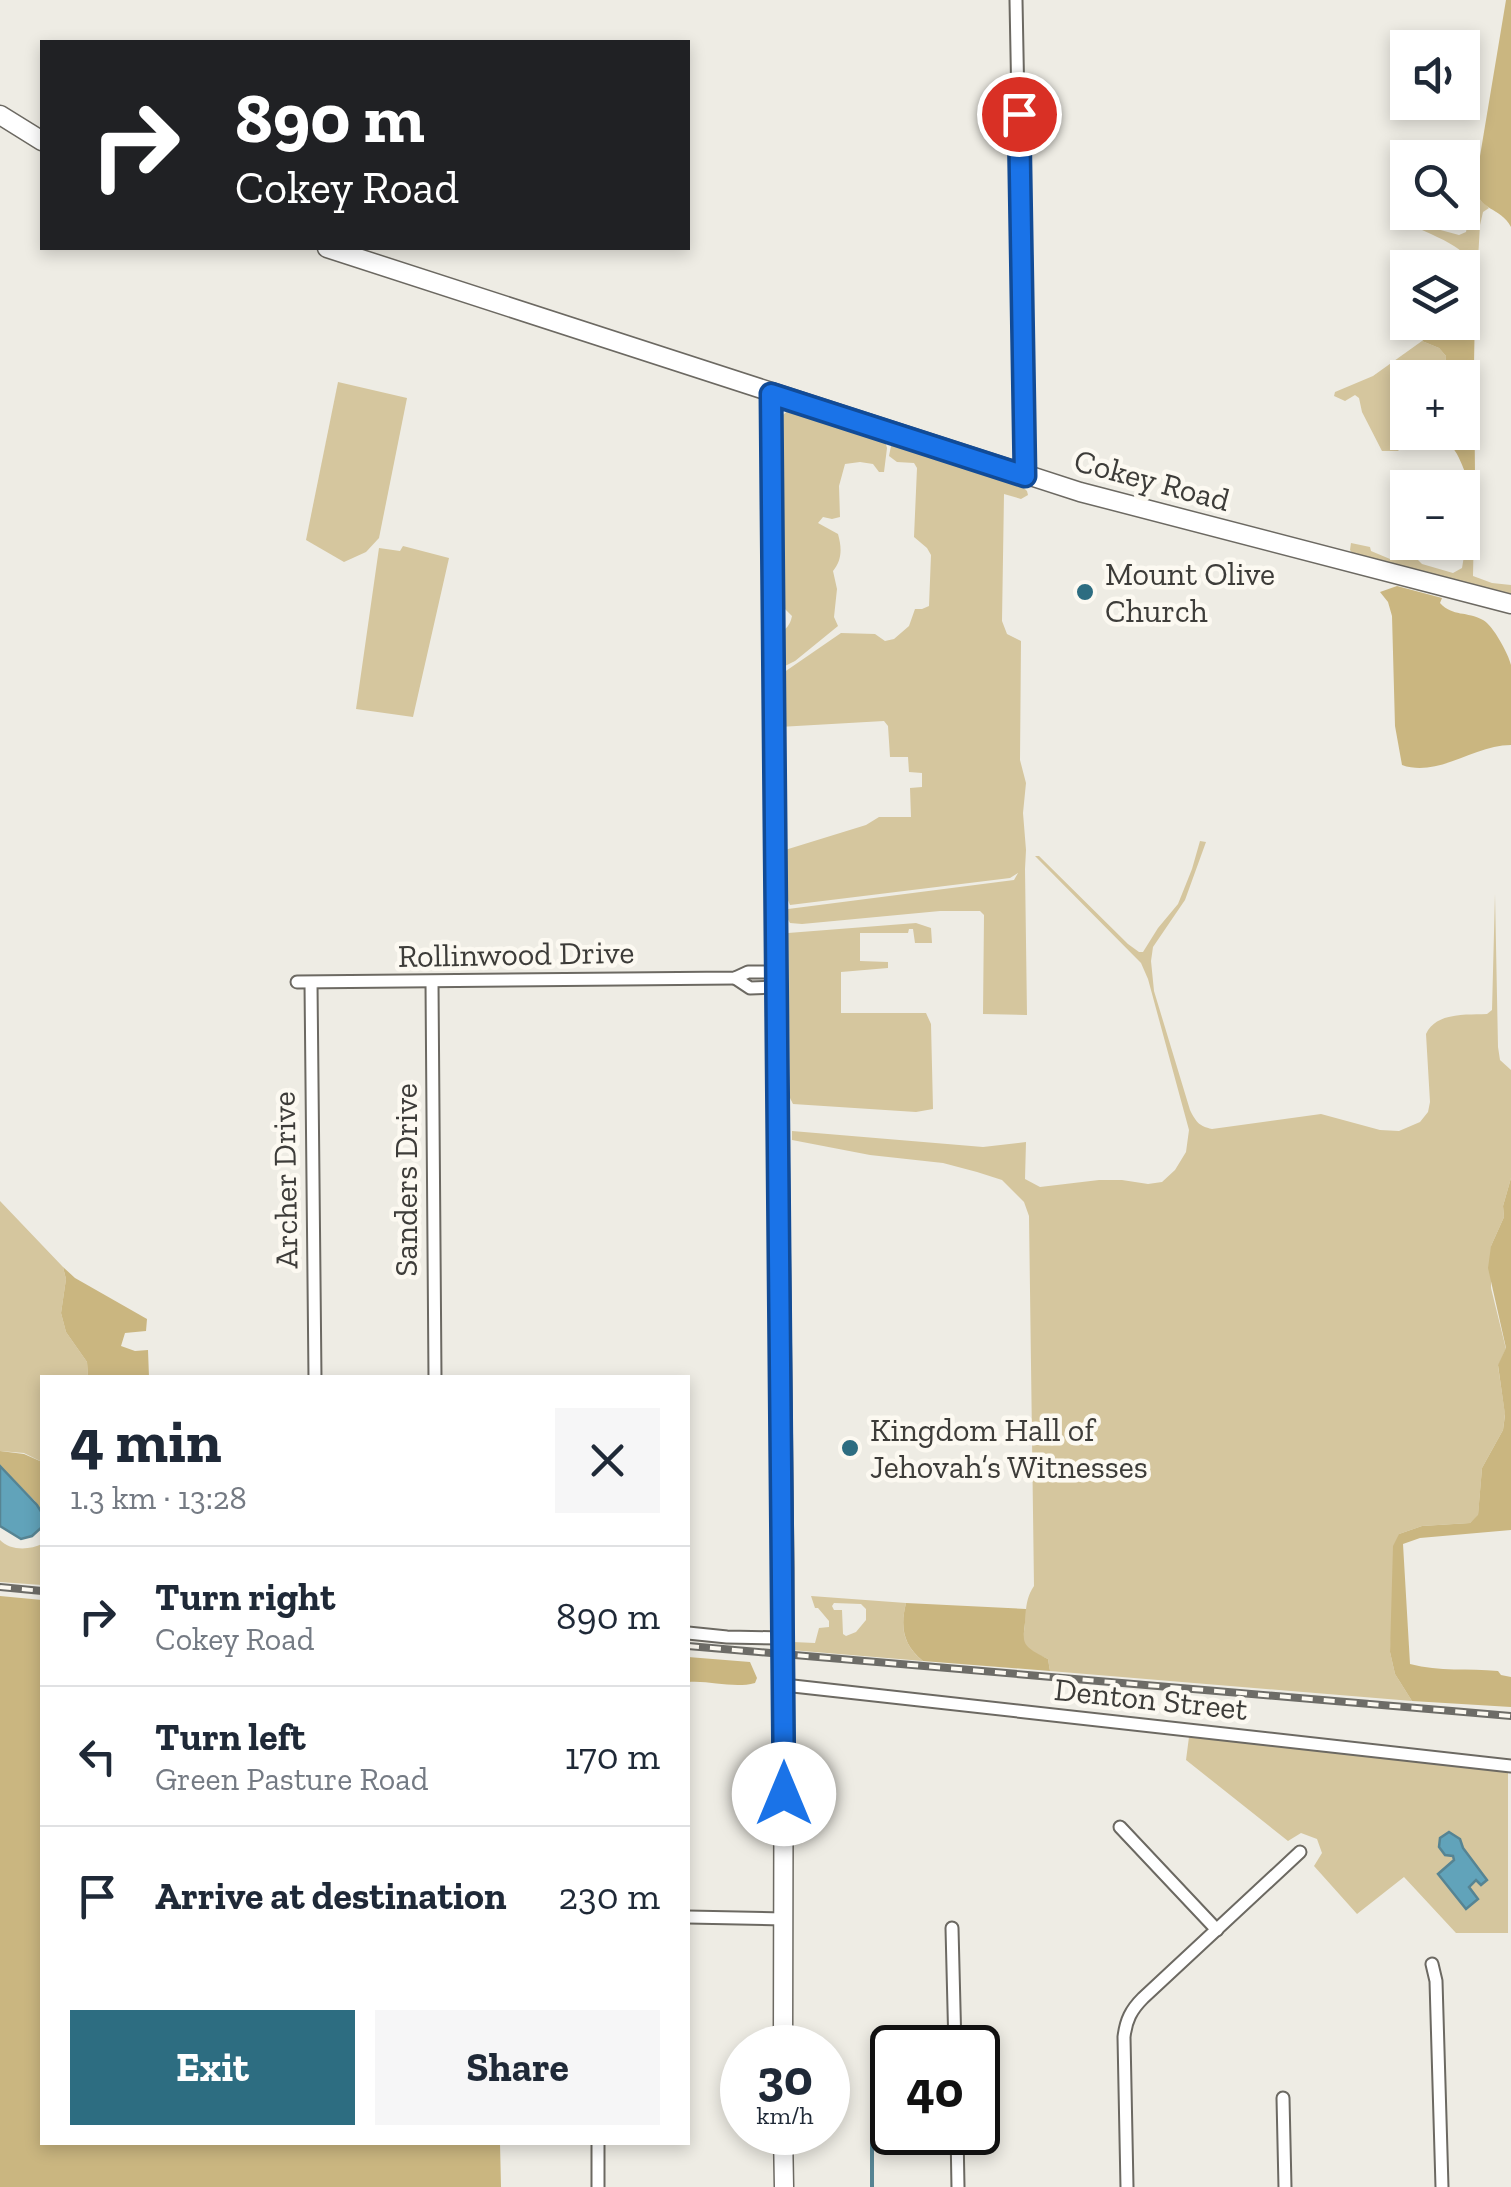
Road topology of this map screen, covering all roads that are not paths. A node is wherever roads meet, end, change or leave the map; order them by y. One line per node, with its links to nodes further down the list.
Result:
1 (1016, 0): 6 (street)
2 (0, 115): 3 (street)
3 (40, 140)
4 (333, 250): 5 (street, Cokey Road)
5 (771, 394): 6 (street, Cokey Road); 8 (street)
6 (1025, 476): 7 (street, Cokey Road)
7 (1511, 604)
8 (777, 979): 9 (street, Rollinwood Drive); 14 (street)
9 (432, 982): 10 (street, Rollinwood Drive); 12 (street, Sanders Drive)
10 (304, 983): 11 (street, Archer Drive)
11 (315, 1375)
12 (435, 1375)
13 (690, 1633): 14 (street)
14 (783, 1638): 15 (street)
15 (784, 1686): 16 (street, Denton Street); 20 (street)
16 (1511, 1766)
17 (1120, 1827): 22 (street)
18 (1300, 1852): 22 (street)
19 (690, 1918): 20 (street)
20 (783, 1919): 24 (street)
21 (952, 1928): 25 (street)
22 (1216, 1930): 33 (street)
23 (1432, 1964): 35 (street)
24 (783, 2025)
25 (954, 2025)
26 (1283, 2098): 34 (street)
27 (598, 2145): 30 (street)
28 (784, 2155): 31 (street)
29 (957, 2155): 32 (street)
30 (598, 2187)
31 (784, 2187)
32 (958, 2187)
33 (1126, 2187)
34 (1285, 2187)
35 (1442, 2187)

